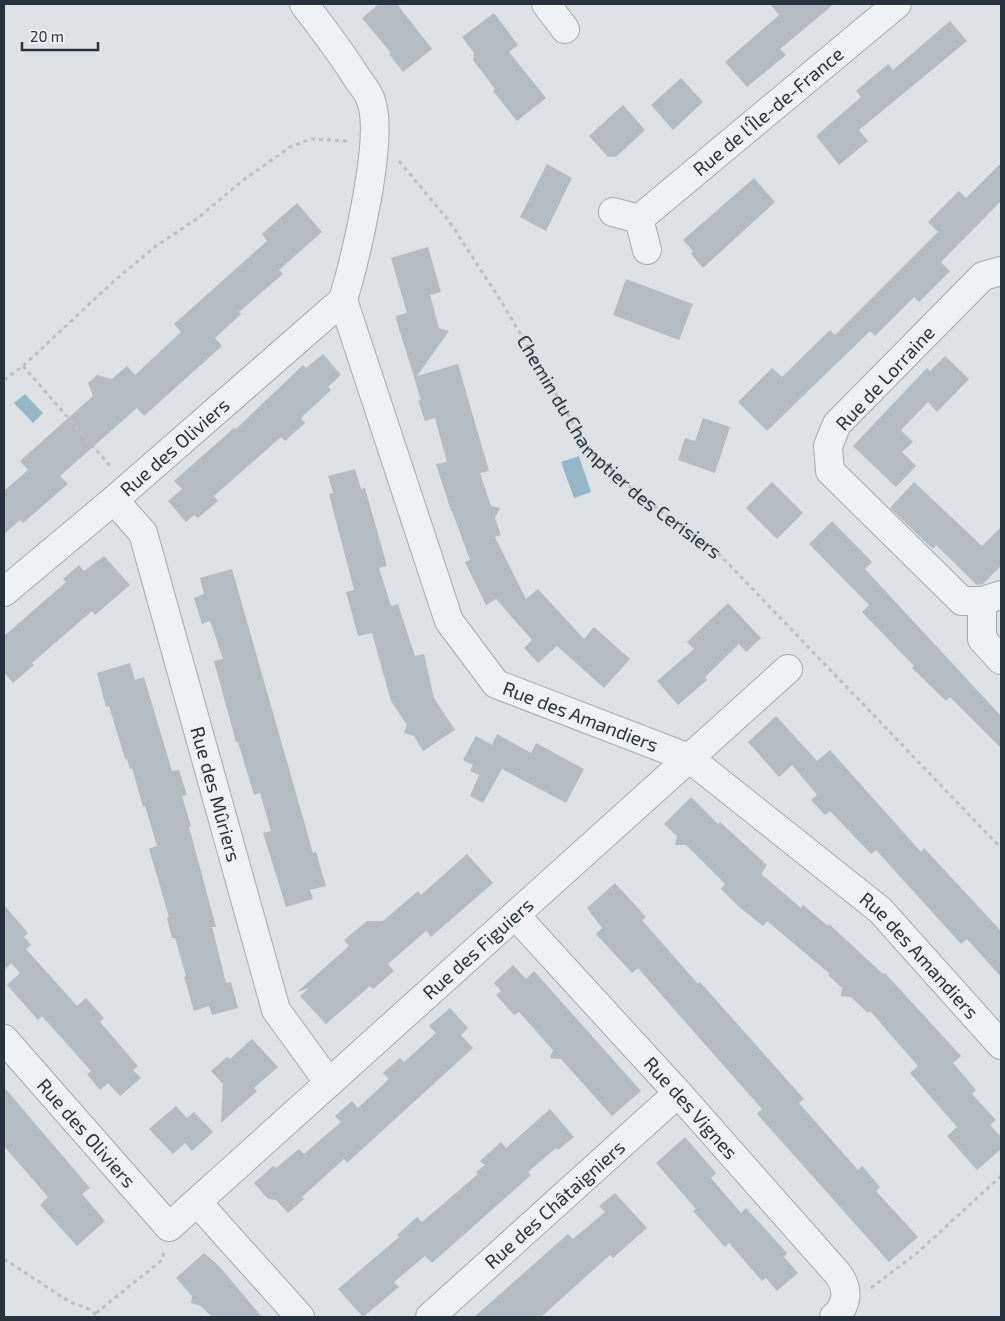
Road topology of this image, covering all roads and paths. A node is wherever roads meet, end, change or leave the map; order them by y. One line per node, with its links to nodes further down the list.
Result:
1 (304, 4): 5 (street)
2 (546, 4): 4 (street)
3 (896, 4): 6 (street, Rue de l'Île-de-France)
4 (565, 29)
5 (366, 146): 8 (street); 9 (path, Chemin du Champtier des Cerisiers); 17 (path, Chemin du Champtier des Cerisiers)
6 (647, 250)
7 (1001, 270): 13 (street, Rue de Lorraine)
8 (343, 300): 11 (street, Rue des Oliviers); 16 (street, Rue des Amandiers)
9 (23, 366): 10 (path, Chemin du Champtier des Cerisiers); 11 (path)
10 (4, 380)
11 (122, 494): 12 (street, Rue des Oliviers); 21 (street, Rue des Mûriers)
12 (4, 592)
13 (992, 598): 14 (street)
14 (1001, 660)
15 (788, 669): 16 (street, Rue des Figuiers)
16 (689, 758): 18 (street, Rue des Figuiers); 20 (street, Rue des Amandiers)
17 (1001, 848)
18 (515, 915): 21 (street, Rue des Figuiers); 22 (street, Rue des Vignes)
19 (4, 1039): 25 (street, Rue des Oliviers)
20 (1001, 1045)
21 (329, 1083): 24 (street, Rue des Figuiers)
22 (678, 1093): 28 (street, Rue des Vignes); 31 (street, Rue des Châtaigniers)
23 (1001, 1176): 28 (path)
24 (197, 1202): 25 (street, Rue des Figuiers); 30 (street)
25 (169, 1227): 27 (path)
26 (4, 1259): 27 (path)
27 (96, 1313): 29 (path)
28 (837, 1314)
29 (99, 1317)
30 (300, 1317)
31 (430, 1317)

